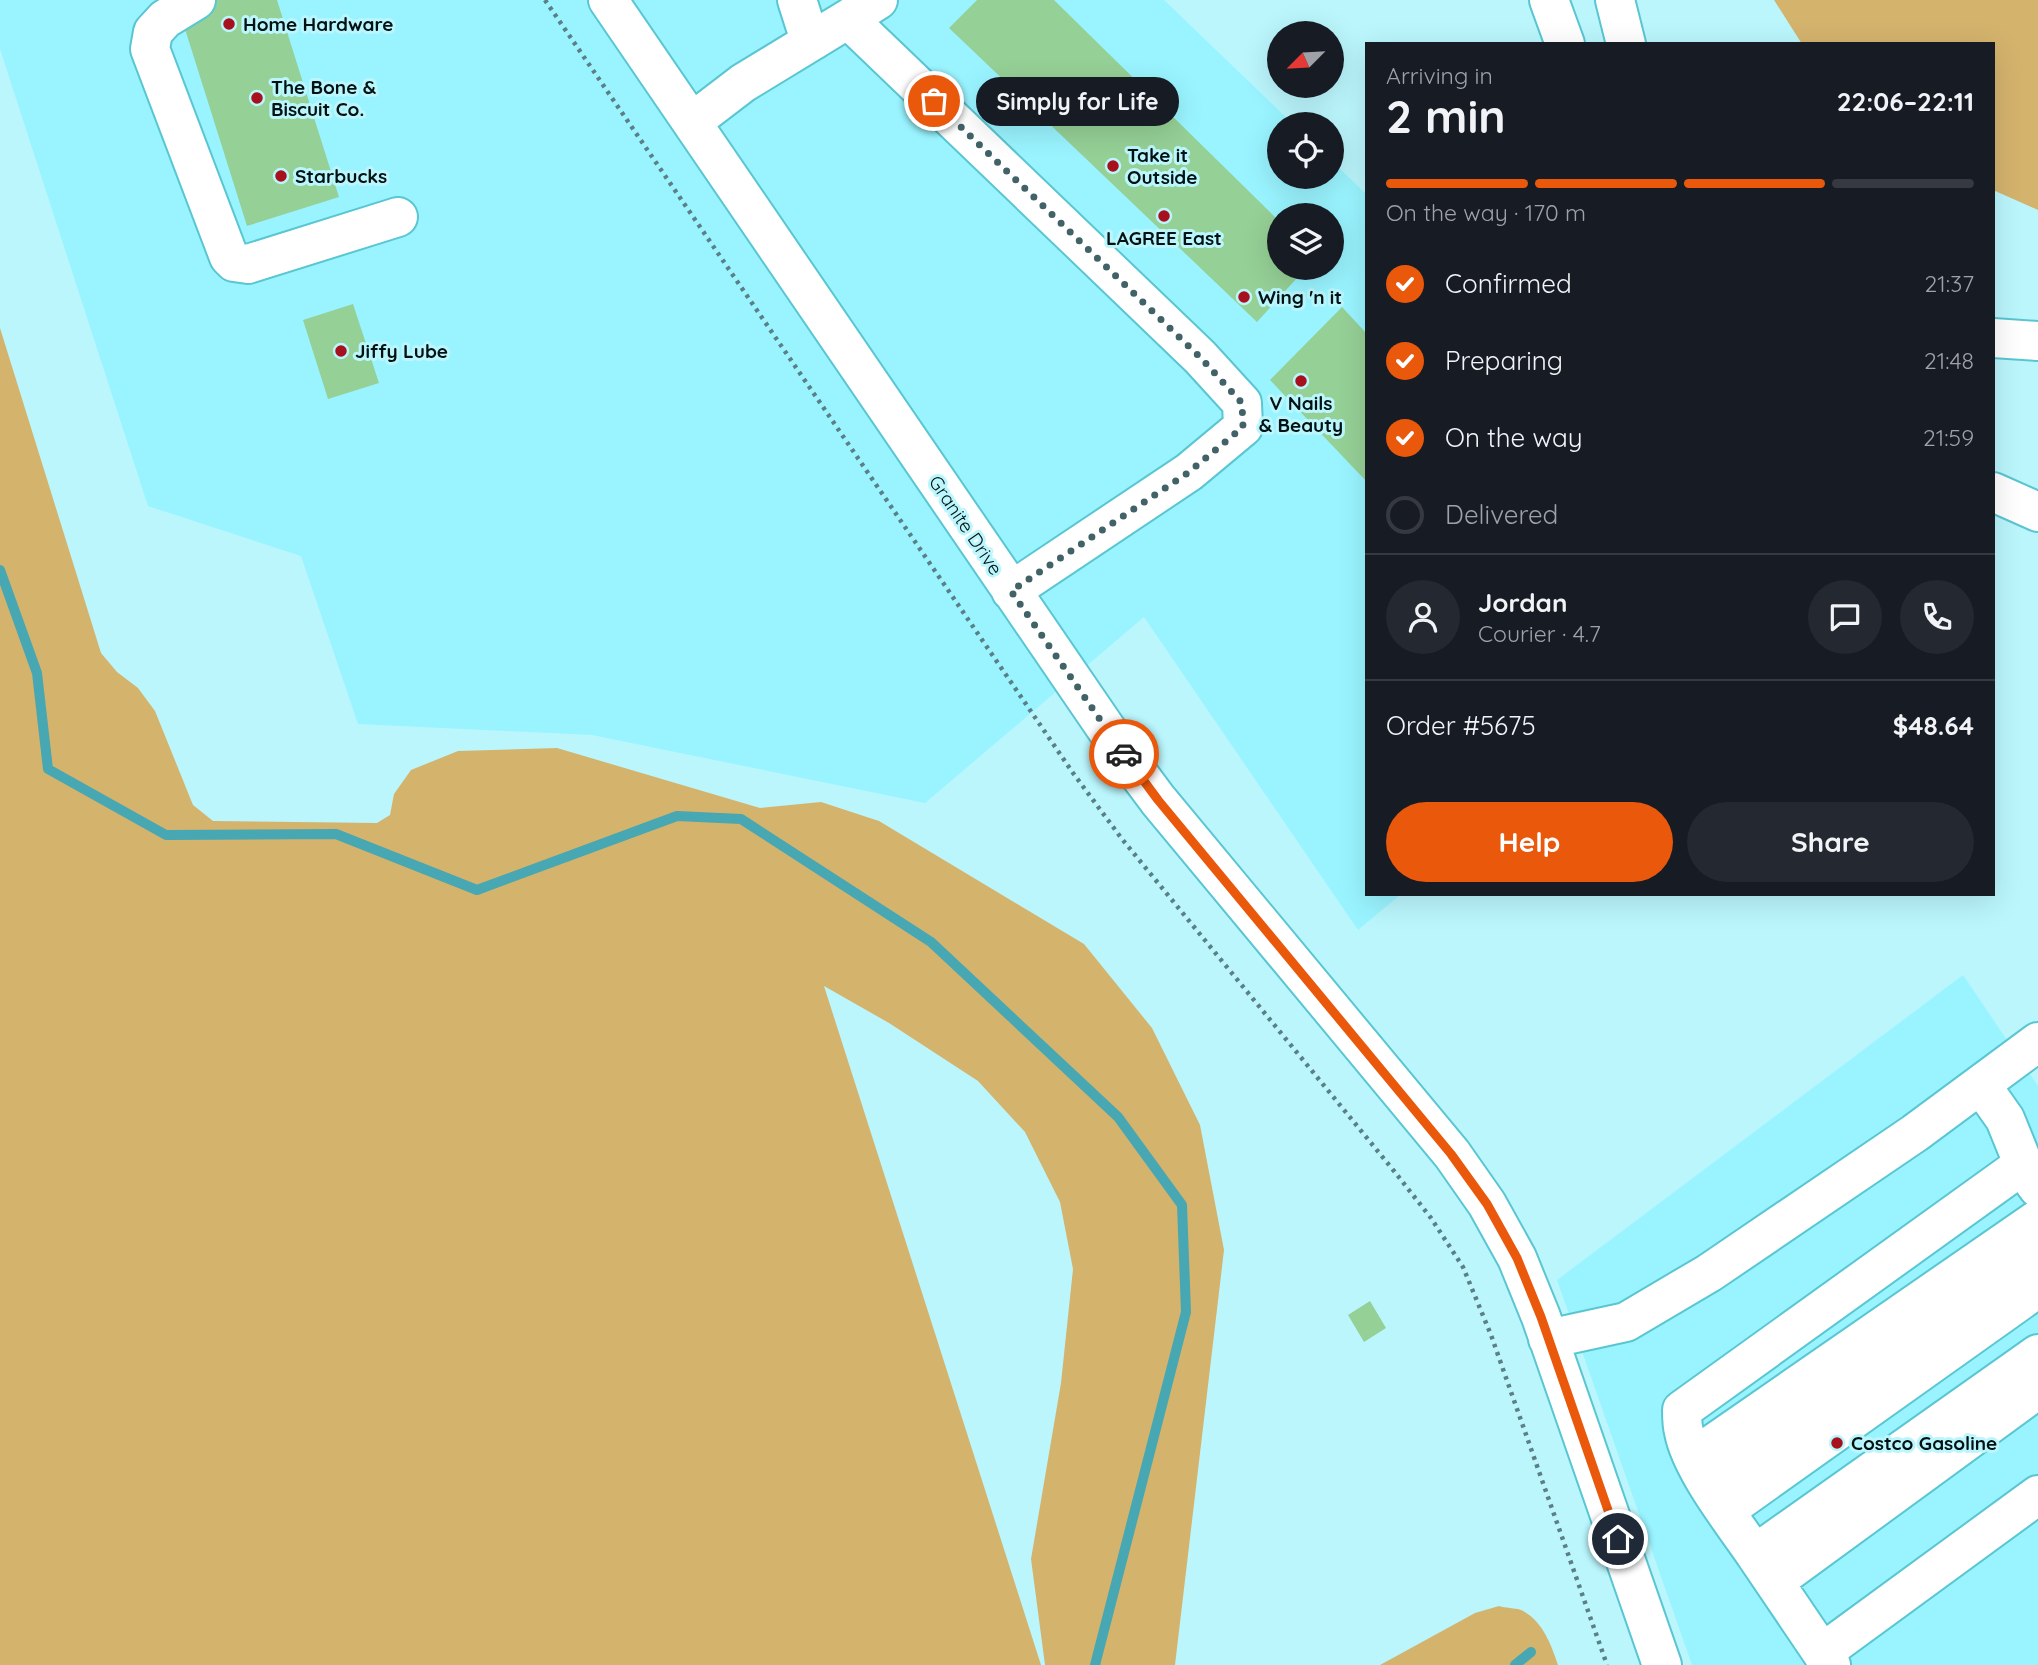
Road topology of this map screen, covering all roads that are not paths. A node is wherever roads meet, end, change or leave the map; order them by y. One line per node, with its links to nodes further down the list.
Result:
1 (196, 0): 11 (main road)
2 (608, 0): 10 (main road, Granite Drive)
3 (797, 0): 7 (main road)
4 (1549, 0): 8 (main road)
5 (1615, 0): 9 (main road)
6 (863, 10): 7 (main road); 16 (main road)
7 (814, 40): 10 (main road)
8 (1564, 42)
9 (1626, 42)
10 (691, 122): 16 (main road, Granite Drive)
11 (397, 216)
12 (1995, 338): 13 (main road)
13 (2038, 341)
14 (1995, 493): 15 (main road)
15 (2038, 512)
16 (1011, 591): 24 (main road, Granite Drive)
17 (2038, 1042): 18 (main road)
18 (1981, 1085): 19 (main road); 24 (main road)
19 (2033, 1180): 28 (main road)
20 (2038, 1219): 28 (main road)
21 (2038, 1255): 28 (main road)
22 (2038, 1288): 28 (main road)
23 (2038, 1326): 28 (main road)
24 (1548, 1339): 30 (main road, Granite Drive)
25 (2038, 1353): 28 (main road)
26 (2038, 1389): 28 (main road)
27 (2038, 1495): 29 (main road)
28 (1726, 1508): 29 (main road)
29 (1827, 1659)
30 (1662, 1665)

